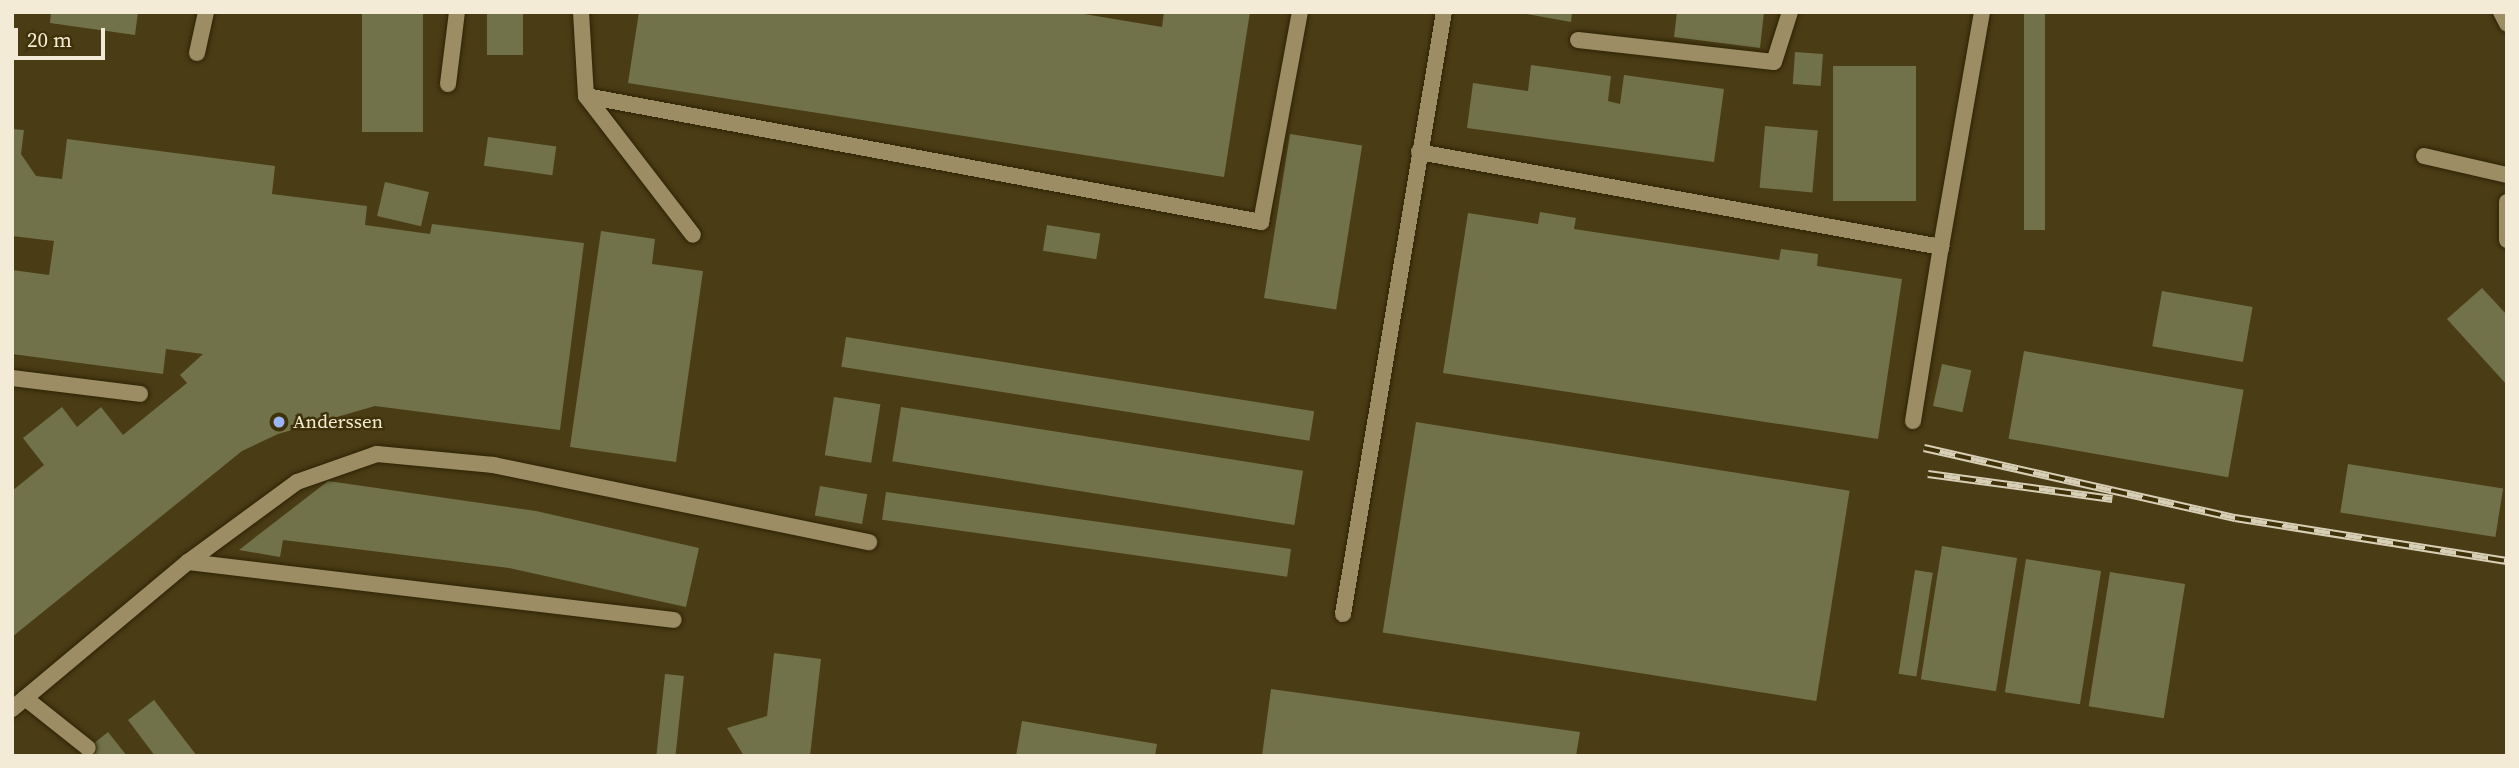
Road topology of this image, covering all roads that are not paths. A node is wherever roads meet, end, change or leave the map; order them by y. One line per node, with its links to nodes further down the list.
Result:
1 (206, 12): 11 (lane)
2 (457, 12): 12 (lane)
3 (581, 12): 13 (lane)
4 (1300, 12): 13 (lane)
5 (1444, 12): 14 (lane)
6 (1790, 12): 10 (lane)
7 (1982, 12): 20 (lane)
8 (2501, 12): 9 (lane)
9 (2507, 24)
10 (1578, 40)
11 (197, 53)
12 (447, 84)
13 (586, 96): 18 (lane)
14 (1419, 152): 20 (lane); 26 (lane)
15 (2424, 156): 16 (lane)
16 (2507, 175)
17 (2507, 202): 19 (lane)
18 (693, 235)
19 (2507, 240)
20 (1941, 247): 23 (lane)
21 (12, 378): 22 (lane)
22 (141, 394)
23 (1913, 421)
24 (869, 542): 25 (lane)
25 (188, 562): 27 (lane); 28 (lane)
26 (1343, 614)
27 (674, 620)
28 (25, 698): 29 (lane); 30 (lane)
29 (12, 709)
30 (88, 748)

